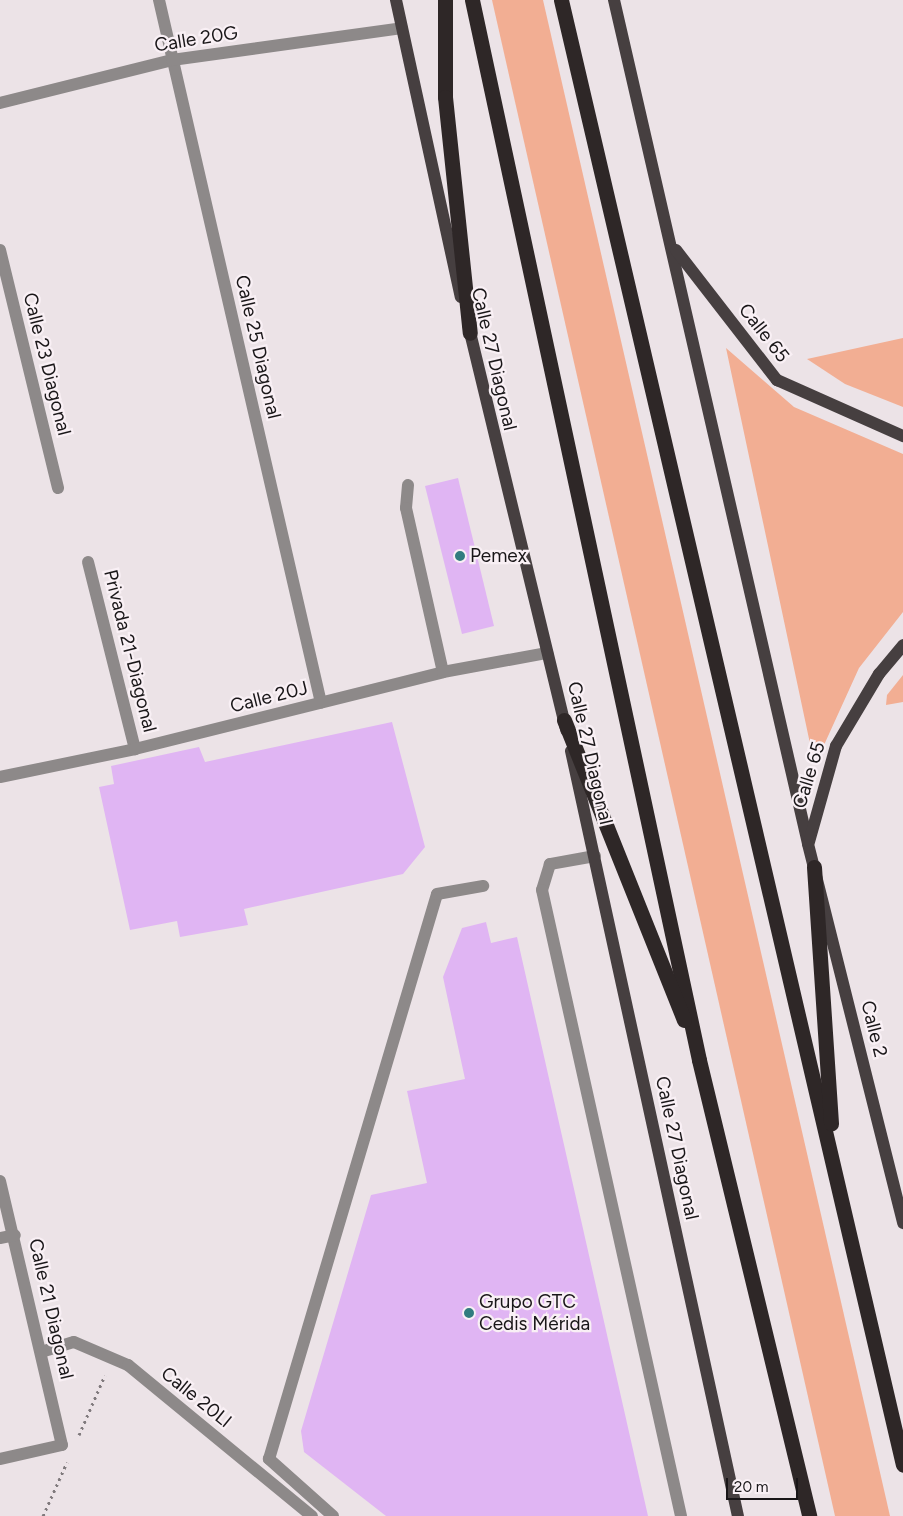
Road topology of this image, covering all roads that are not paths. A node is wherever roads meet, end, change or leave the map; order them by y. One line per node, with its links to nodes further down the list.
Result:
1 (159, 0): 8 (street, Calle 25 Diagonal)
2 (396, 0): 7 (main road, Calle 27 Diagonal)
3 (445, 0): 12 (highway)
4 (472, 0): 28 (highway)
5 (561, 0): 29 (highway)
6 (614, 0): 10 (main road, Calle 2)
7 (402, 28): 8 (street, Calle 20G); 12 (main road, Calle 27 Diagonal)
8 (172, 60): 9 (street, Calle 20G); 20 (street, Calle 25 Diagonal)
9 (0, 103)
10 (674, 247): 13 (main road, Calle 65); 24 (main road, Calle 2)
11 (0, 250): 15 (street, Calle 23 Diagonal)
12 (470, 333): 18 (main road, Calle 27 Diagonal)
13 (903, 436)
14 (408, 484): 19 (street)
15 (58, 488)
16 (88, 562): 22 (street, Privada 21-Diagonal)
17 (903, 645): 24 (main road, Calle 65)
18 (547, 653): 19 (street, Calle 20J); 21 (main road, Calle 27 Diagonal)
19 (443, 672): 20 (street, Calle 20J)
20 (322, 703): 22 (street, Calle 20J)
21 (564, 720): 25 (main road, Calle 27 Diagonal); 28 (highway)
22 (135, 749): 23 (street, Calle 20J)
23 (0, 777)
24 (808, 844): 26 (main road, Calle 2)
25 (595, 856): 39 (street); 40 (main road, Calle 27 Diagonal)
26 (814, 867): 29 (highway); 31 (main road, Calle 2)
27 (483, 886): 38 (street)
28 (699, 1060): 41 (highway)
29 (834, 1172): 36 (highway)
30 (0, 1181): 32 (street, Calle 21 Diagonal)
31 (903, 1223)
32 (15, 1235): 33 (street); 34 (street, Calle 21 Diagonal)
33 (0, 1238)
34 (42, 1352): 35 (street, Calle 21 Diagonal); 37 (street, Calle 20Ll)
35 (0, 1459)
36 (903, 1465)
37 (312, 1516)
38 (333, 1516)
39 (681, 1516)
40 (738, 1516)
41 (809, 1516)

